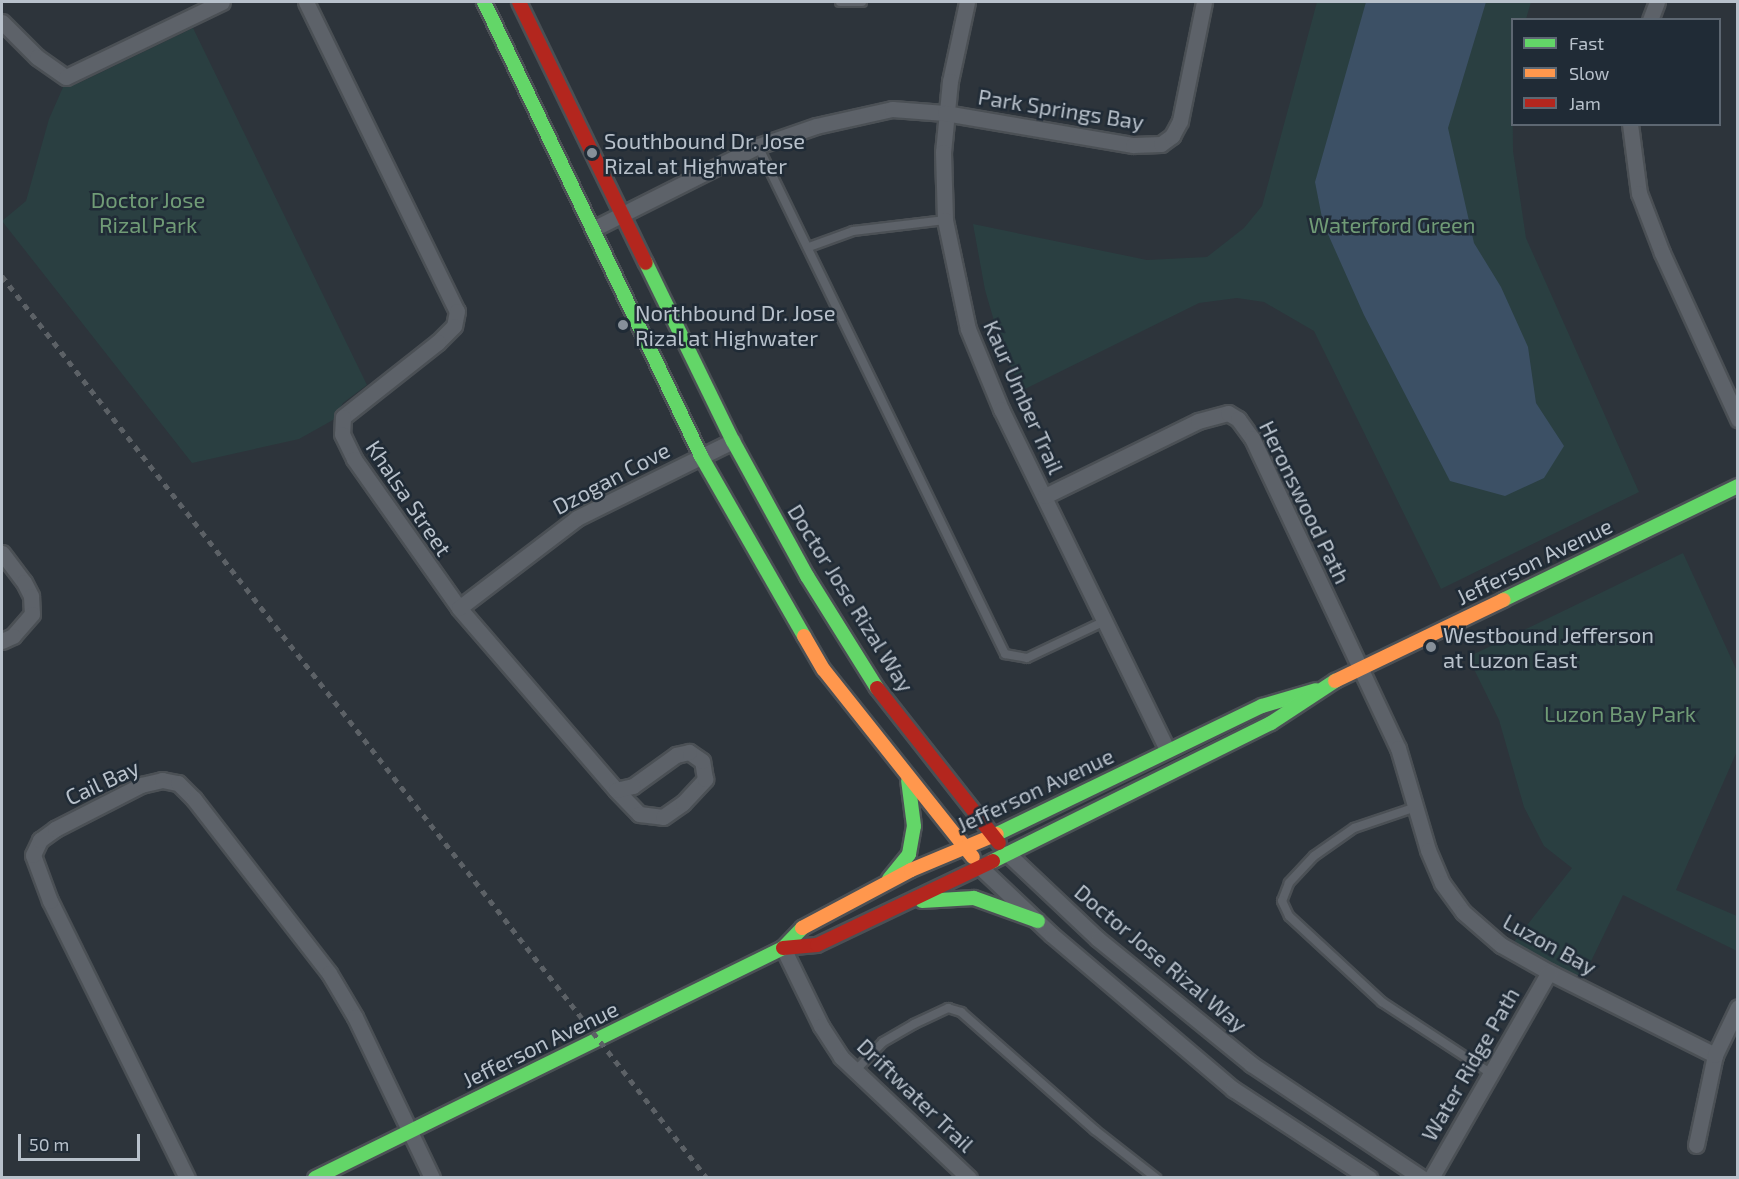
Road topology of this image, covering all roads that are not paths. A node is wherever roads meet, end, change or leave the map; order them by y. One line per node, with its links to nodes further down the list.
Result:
1 (222, 2): 11 (street)
2 (306, 2): 25 (street, Khalsa Street)
3 (484, 2): 17 (street)
4 (519, 2): 15 (street, Doctor Jose Rizal Way)
5 (840, 2): 6 (lane)
6 (862, 2)
7 (967, 2): 12 (street, Kaur Umber Trail)
8 (1204, 2): 12 (street, Park Springs Bay)
9 (1657, 2): 10 (street)
10 (1651, 18)
11 (2, 22)
12 (945, 113): 14 (street, Park Springs Bay); 16 (street, Kaur Umber Trail)
13 (1630, 126): 19 (street)
14 (758, 146): 15 (street, Park Springs Bay); 18 (lane)
15 (623, 214): 17 (street, Park Springs Bay); 20 (street, Doctor Jose Rizal Way)
16 (945, 220): 18 (lane); 23 (street, Kaur Umber Trail)
17 (595, 228): 21 (street)
18 (809, 247): 26 (lane)
19 (1737, 419)
20 (733, 441): 21 (street, Dzogan Cove); 34 (street, Doctor Jose Rizal Way)
21 (701, 456): 25 (street, Dzogan Cove); 31 (street)
22 (1737, 486): 28 (street, Jefferson Avenue)
23 (1044, 496): 26 (street, Kaur Umber Trail); 28 (street, Heronswood Path)
24 (2, 553): 27 (street)
25 (459, 608): 32 (street, Khalsa Street)
26 (1105, 621): 30 (street, Kaur Umber Trail)
27 (2, 641)
28 (1361, 669): 29 (street, Jefferson Avenue); 33 (street, Luzon Bay)
29 (1316, 690): 30 (street, Jefferson Avenue); 36 (street, Jefferson Avenue)
30 (1167, 750): 34 (street, Jefferson Avenue)
31 (908, 779): 35 (street); 38 (street)
32 (615, 790): 32 (street, Khalsa Street)
33 (1416, 807): 42 (street, Luzon Bay); 46 (lane)
34 (993, 834): 35 (street, Jefferson Avenue); 36 (street, Doctor Jose Rizal Way)
35 (964, 846): 37 (street); 38 (street, Jefferson Avenue)
36 (1007, 853): 37 (street, Jefferson Avenue); 55 (street, Doctor Jose Rizal Way)
37 (979, 866): 39 (street, Jefferson Avenue); 40 (street)
38 (886, 884): 41 (street, Jefferson Avenue)
39 (897, 906): 40 (street); 41 (street, Jefferson Avenue)
40 (1038, 921): 54 (street)
41 (783, 948): 45 (street, Driftwater Trail); 47 (street, Jefferson Avenue)
42 (1549, 972): 44 (street, Luzon Bay); 46 (street, Water Ridge Path)
43 (1737, 1007): 44 (street)
44 (1715, 1055): 48 (street)
45 (855, 1071): 52 (street, Driftwater Trail); 53 (lane)
46 (1490, 1073): 56 (street, Water Ridge Path)
47 (411, 1131): 49 (street, Cail Bay); 50 (street, Jefferson Avenue); 51 (street)
48 (1696, 1145)
49 (187, 1178)
50 (315, 1178)
51 (432, 1178)
52 (969, 1178)
53 (1156, 1178)
54 (1369, 1178)
55 (1422, 1178)
56 (1431, 1178)

